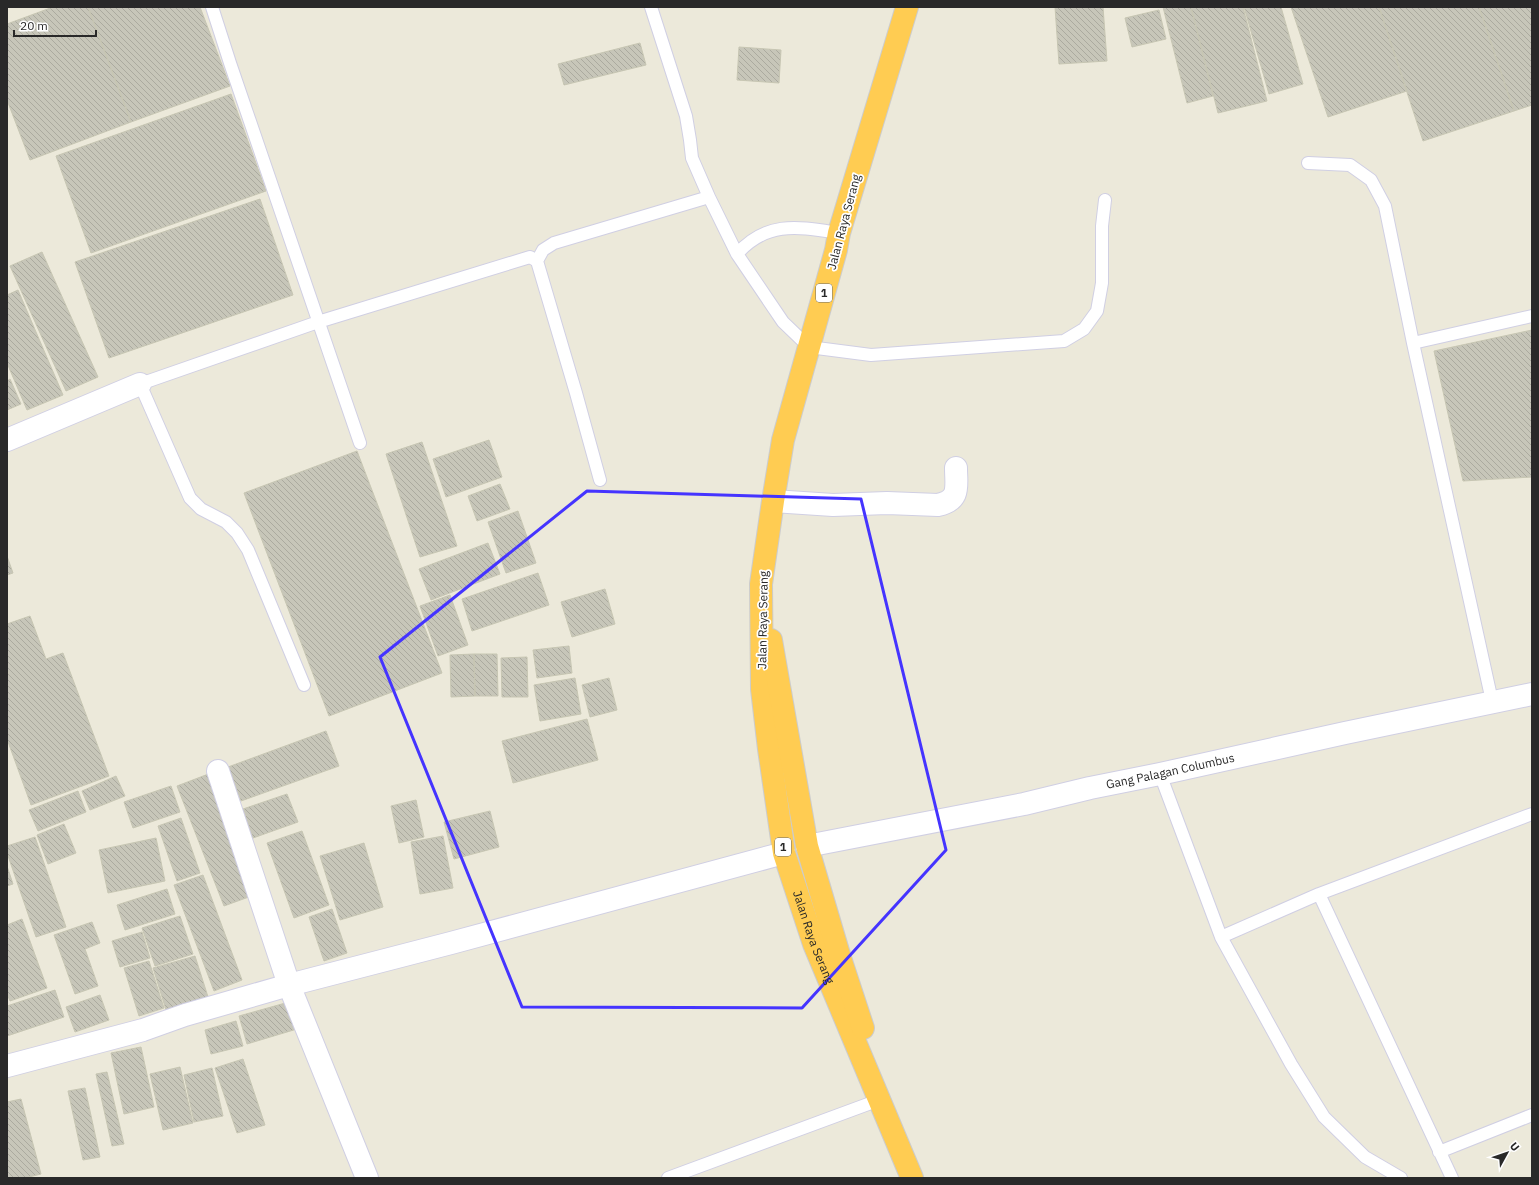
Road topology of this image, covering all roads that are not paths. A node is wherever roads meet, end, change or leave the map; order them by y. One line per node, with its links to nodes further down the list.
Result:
1 (212, 7): 11 (lane)
2 (651, 7): 5 (lane)
3 (907, 7): 7 (highway, Jalan Raya Serang / 1)
4 (1308, 163): 12 (lane)
5 (710, 197): 8 (lane); 9 (lane)
6 (1105, 200): 13 (lane)
7 (839, 233): 8 (lane); 13 (highway, Jalan Raya Serang / 1)
8 (737, 254): 13 (lane)
9 (537, 261): 11 (lane); 18 (lane)
10 (1532, 316): 12 (lane)
11 (318, 322): 14 (lane); 16 (lane)
12 (1413, 343): 23 (lane)
13 (809, 347): 19 (highway, Jalan Raya Serang / 1)
14 (140, 384): 15 (street); 21 (lane)
15 (7, 440)
16 (360, 443)
17 (956, 468): 19 (street)
18 (600, 480)
19 (773, 500): 20 (highway, Jalan Raya Serang / 1)
20 (761, 584): 27 (highway); 28 (highway, Jalan Raya Serang / 1)
21 (304, 685)
22 (1532, 694): 23 (street, Gang Palagan Columbus)
23 (1492, 701): 25 (street, Gang Palagan Columbus)
24 (218, 772): 31 (street)
25 (1160, 774): 27 (street, Gang Palagan Columbus); 30 (lane)
26 (1532, 814): 29 (lane)
27 (807, 846): 33 (highway)
28 (784, 853): 31 (street); 33 (highway, Jalan Raya Serang / 1)
29 (1319, 894): 30 (lane); 35 (lane)
30 (1221, 937): 39 (lane)
31 (289, 985): 32 (street); 36 (street)
32 (7, 1066)
33 (878, 1097): 37 (lane); 38 (highway, Jalan Raya Serang / 1)
34 (1532, 1115): 35 (lane)
35 (1439, 1152): 40 (lane)
36 (367, 1178)
37 (668, 1178)
38 (912, 1178)
39 (1401, 1178)
40 (1452, 1178)

